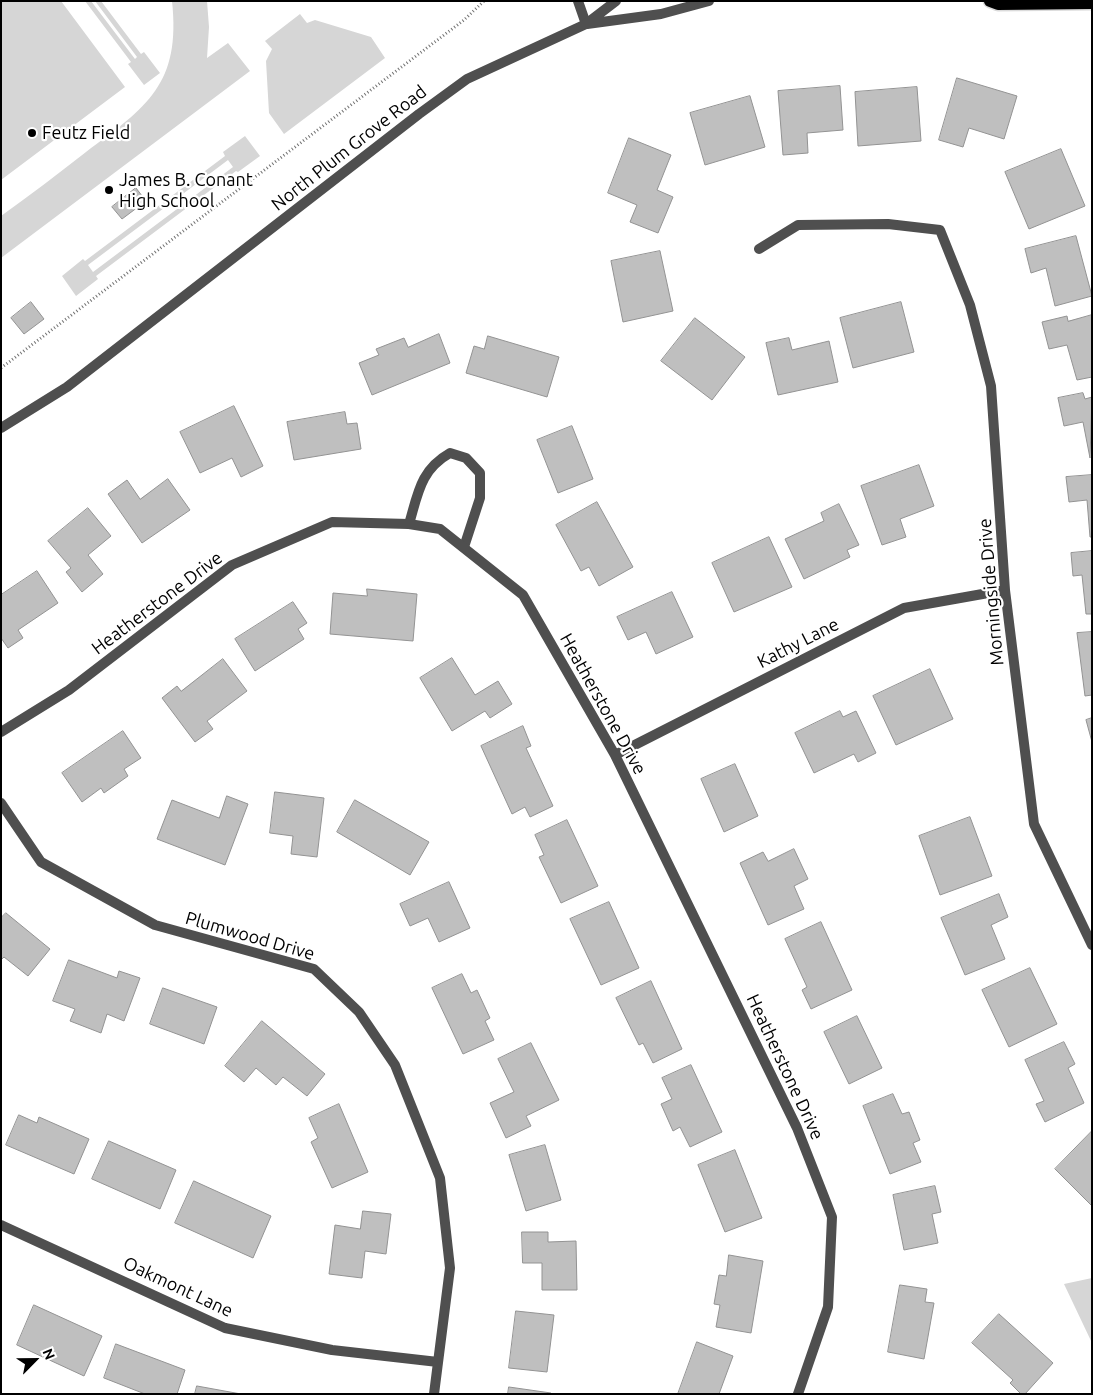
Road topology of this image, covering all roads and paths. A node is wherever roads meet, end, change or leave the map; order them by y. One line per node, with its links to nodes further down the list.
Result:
1 (484, 1): 9 (path)
2 (578, 1): 7 (street)
3 (616, 1): 7 (street, North Plum Grove Road)
4 (708, 1): 7 (street, North Plum Grove Road)
5 (990, 1): 6 (main road)
6 (1092, 3)
7 (586, 24): 10 (street, North Plum Grove Road)
8 (759, 249): 13 (street, Morningside Drive)
9 (1, 368)
10 (1, 428)
11 (409, 524): 12 (street, Heatherstone Drive); 12 (street); 14 (street, Heatherstone Drive)
12 (464, 546): 15 (street, Heatherstone Drive)
13 (1005, 590): 15 (street, Kathy Lane); 17 (street, Morningside Drive)
14 (1, 732)
15 (615, 755): 21 (street, Heatherstone Drive)
16 (1, 803): 19 (street, Plumwood Drive)
17 (1092, 945)
18 (1, 1225): 19 (street, Oakmont Lane)
19 (438, 1362): 20 (street, Plumwood Drive)
20 (434, 1394)
21 (798, 1394)

